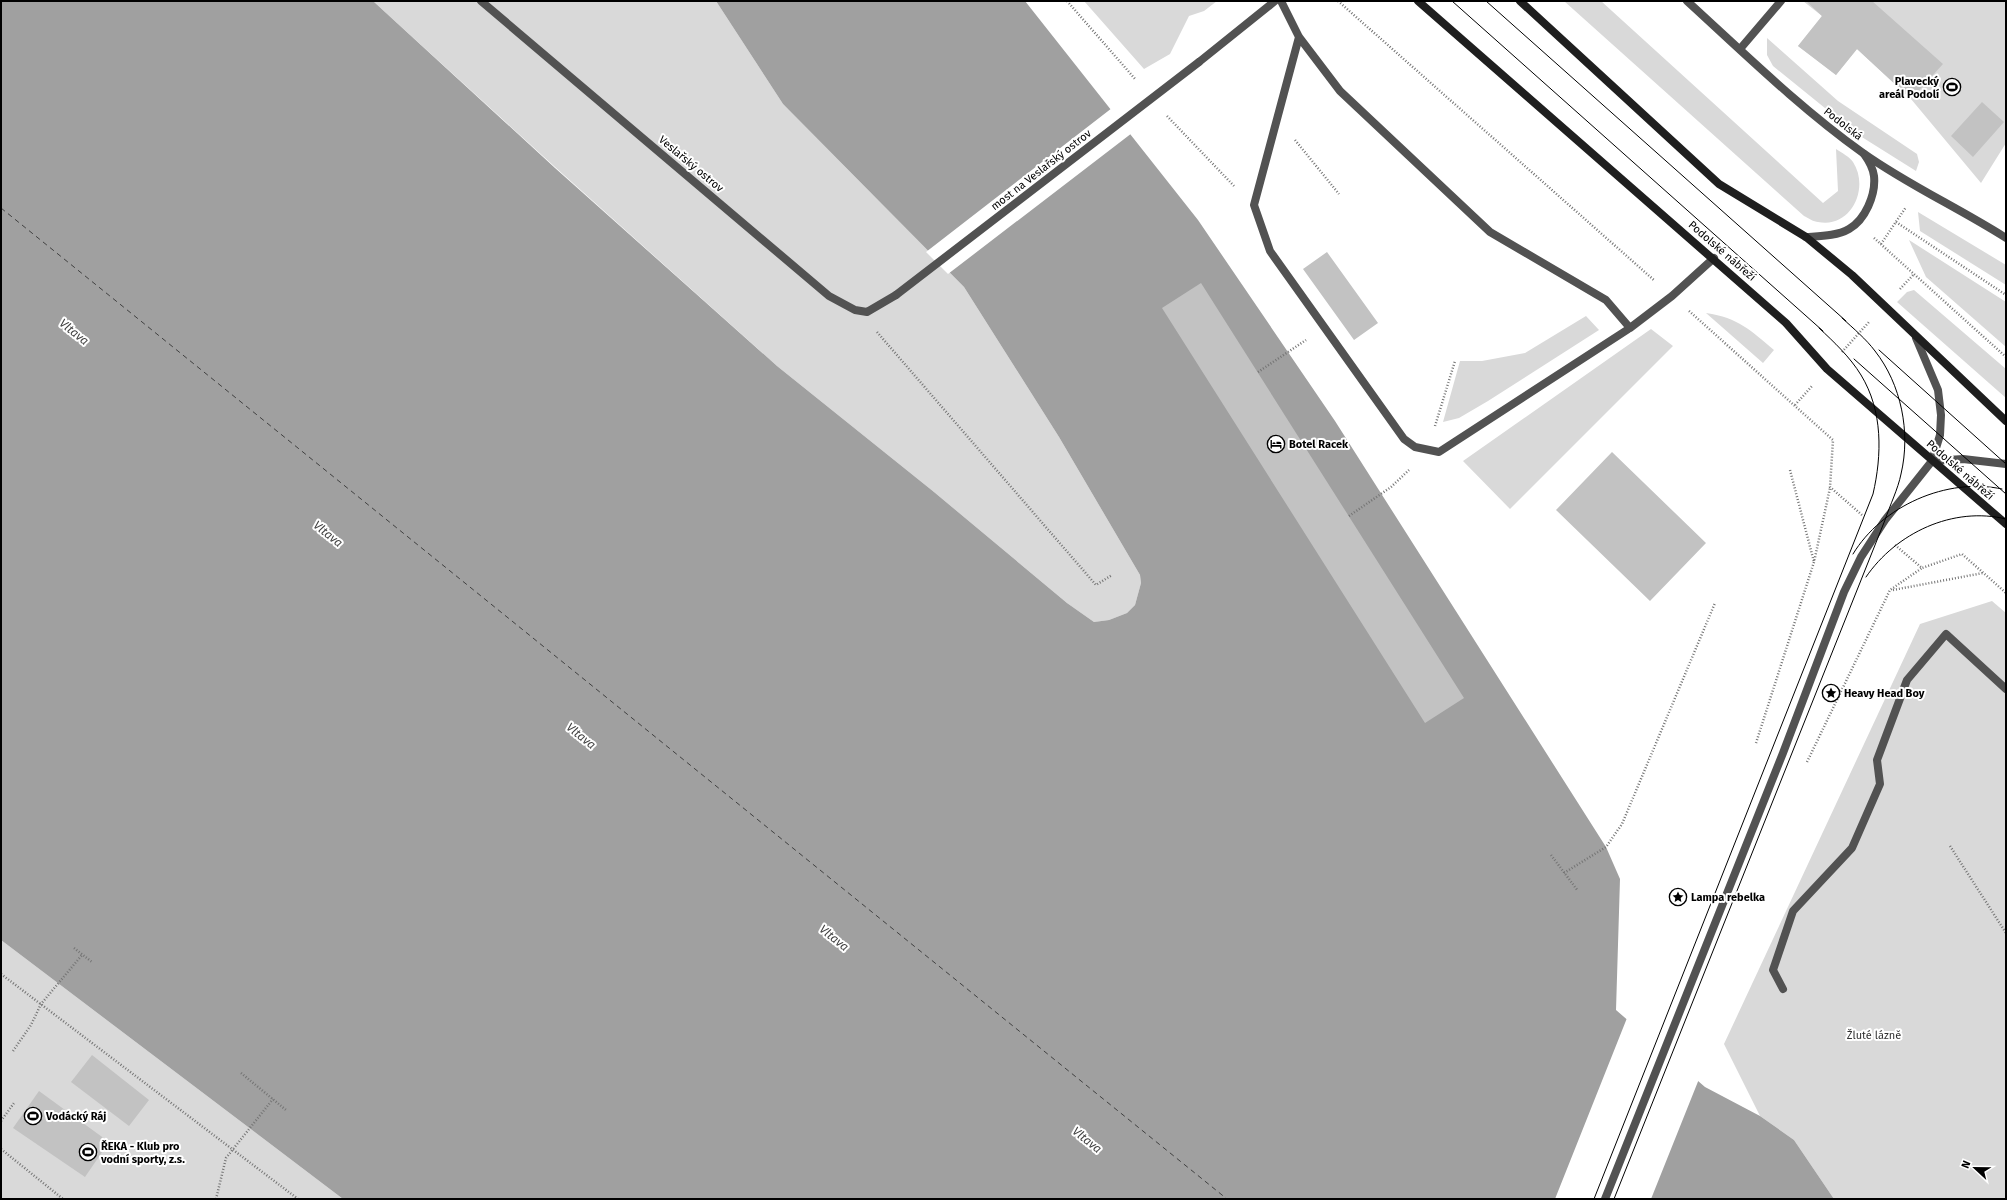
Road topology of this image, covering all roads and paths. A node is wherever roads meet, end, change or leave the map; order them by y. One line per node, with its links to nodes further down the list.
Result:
1 (481, 1): 25 (street, Veslařský ostrov)
2 (1275, 1): 25 (street, most na Veslařský ostrov, bridge)
3 (1282, 1): 9 (street)
4 (1338, 1): 22 (path)
5 (1418, 1): 20 (main road, Podolské nábřeží)
6 (1520, 1): 17 (main road)
7 (1687, 1): 10 (street, Podolská)
8 (1781, 1): 10 (street)
9 (1299, 37): 11 (street); 27 (street)
10 (1740, 49): 12 (street, Podolská)
11 (1277, 118): 13 (path); 27 (street)
12 (1863, 154): 17 (street); 18 (street, Podolská)
13 (1339, 194)
14 (1907, 205): 15 (path)
15 (1896, 222): 19 (path); 23 (path)
16 (1872, 236): 19 (path)
17 (1806, 237): 24 (main road)
18 (2006, 238)
19 (1881, 244): 21 (path)
20 (1714, 258): 27 (street); 32 (main road, Podolské nábřeží)
21 (1914, 274): 24 (path); 30 (path)
22 (1658, 283)
23 (2006, 294)
24 (1884, 306): 28 (main road); 32 (path)
25 (867, 312): 49 (path)
26 (1693, 314): 34 (path)
27 (1630, 328)
28 (1916, 338): 35 (main road); 38 (street)
29 (1295, 348): 33 (path)
30 (2006, 357)
31 (1455, 361): 36 (path)
32 (1827, 369): 34 (path); 38 (main road, Podolské nábřeží)
33 (1258, 372)
34 (1795, 405): 37 (path)
35 (2006, 421)
36 (1436, 424)
37 (1833, 440)
38 (1932, 461): 39 (street); 44 (main road, Podolské nábřeží); 78 (street)
39 (2006, 464)
40 (1790, 470): 46 (path)
41 (1392, 487): 43 (path)
42 (1830, 487): 46 (path)
43 (1350, 516)
44 (2006, 524)
45 (1962, 554): 48 (path)
46 (1814, 562): 54 (path)
47 (1922, 568): 50 (path)
48 (1983, 573): 50 (path); 51 (path)
49 (1112, 575)
50 (1890, 590): 55 (path)
51 (2006, 593)
52 (1715, 603): 58 (path)
53 (2006, 689): 65 (street)
54 (1756, 743)
55 (1807, 762)
56 (1950, 846): 60 (path)
57 (1551, 855): 58 (path)
58 (1564, 873): 59 (path)
59 (1578, 892)
60 (2006, 933)
61 (74, 948): 62 (path)
62 (82, 954): 63 (path); 66 (path)
63 (92, 962)
64 (1, 974): 66 (path)
65 (1783, 989)
66 (41, 1004): 67 (path); 74 (path)
67 (13, 1050)
68 (241, 1073): 69 (path)
69 (273, 1099): 71 (path); 74 (path)
70 (14, 1103): 72 (path)
71 (286, 1110)
72 (1, 1121)
73 (1, 1149): 75 (path)
74 (233, 1150): 76 (path); 77 (path)
75 (63, 1199)
76 (216, 1199)
77 (298, 1199)
78 (1605, 1199)

